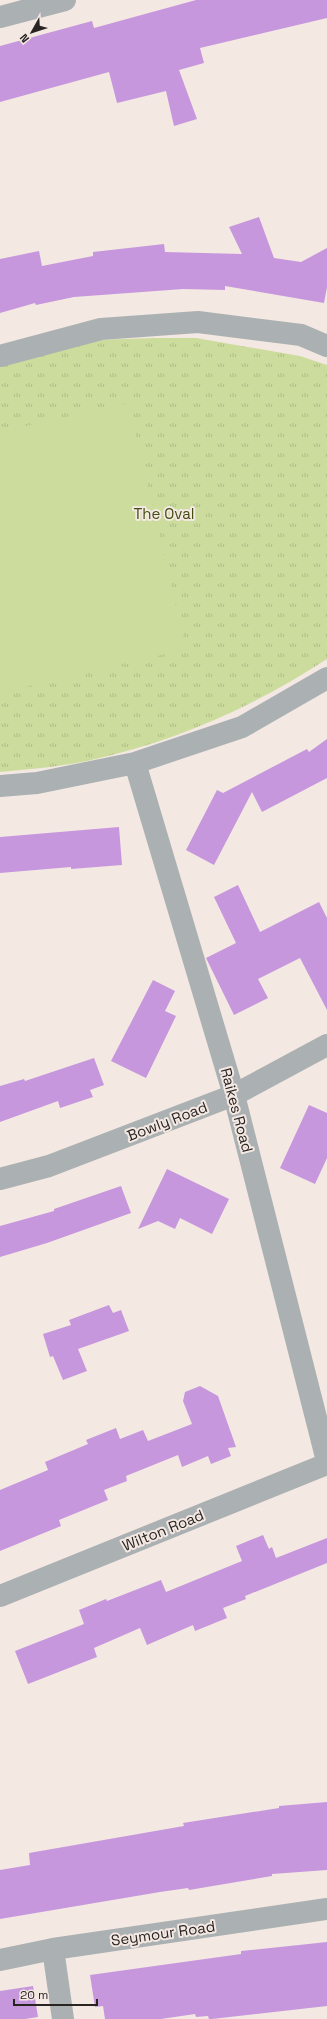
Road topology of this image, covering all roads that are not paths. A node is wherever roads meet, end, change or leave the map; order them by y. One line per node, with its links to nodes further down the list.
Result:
1 (65, 0): 2 (street)
2 (0, 17)
3 (327, 346): 4 (street)
4 (0, 356)
5 (327, 678): 6 (street)
6 (135, 763): 7 (street); 9 (street, Raikes Road)
7 (0, 786)
8 (327, 1045): 9 (street, Bowly Road)
9 (234, 1095): 10 (street, Bowly Road); 11 (street, Raikes Road)
10 (0, 1179)
11 (327, 1461)
12 (327, 1464): 13 (street, Wilton Road)
13 (0, 1596)
14 (327, 1909): 15 (street, Seymour Road)
15 (53, 1949): 16 (street, Seymour Road); 17 (street)
16 (0, 1960)
17 (63, 2019)

